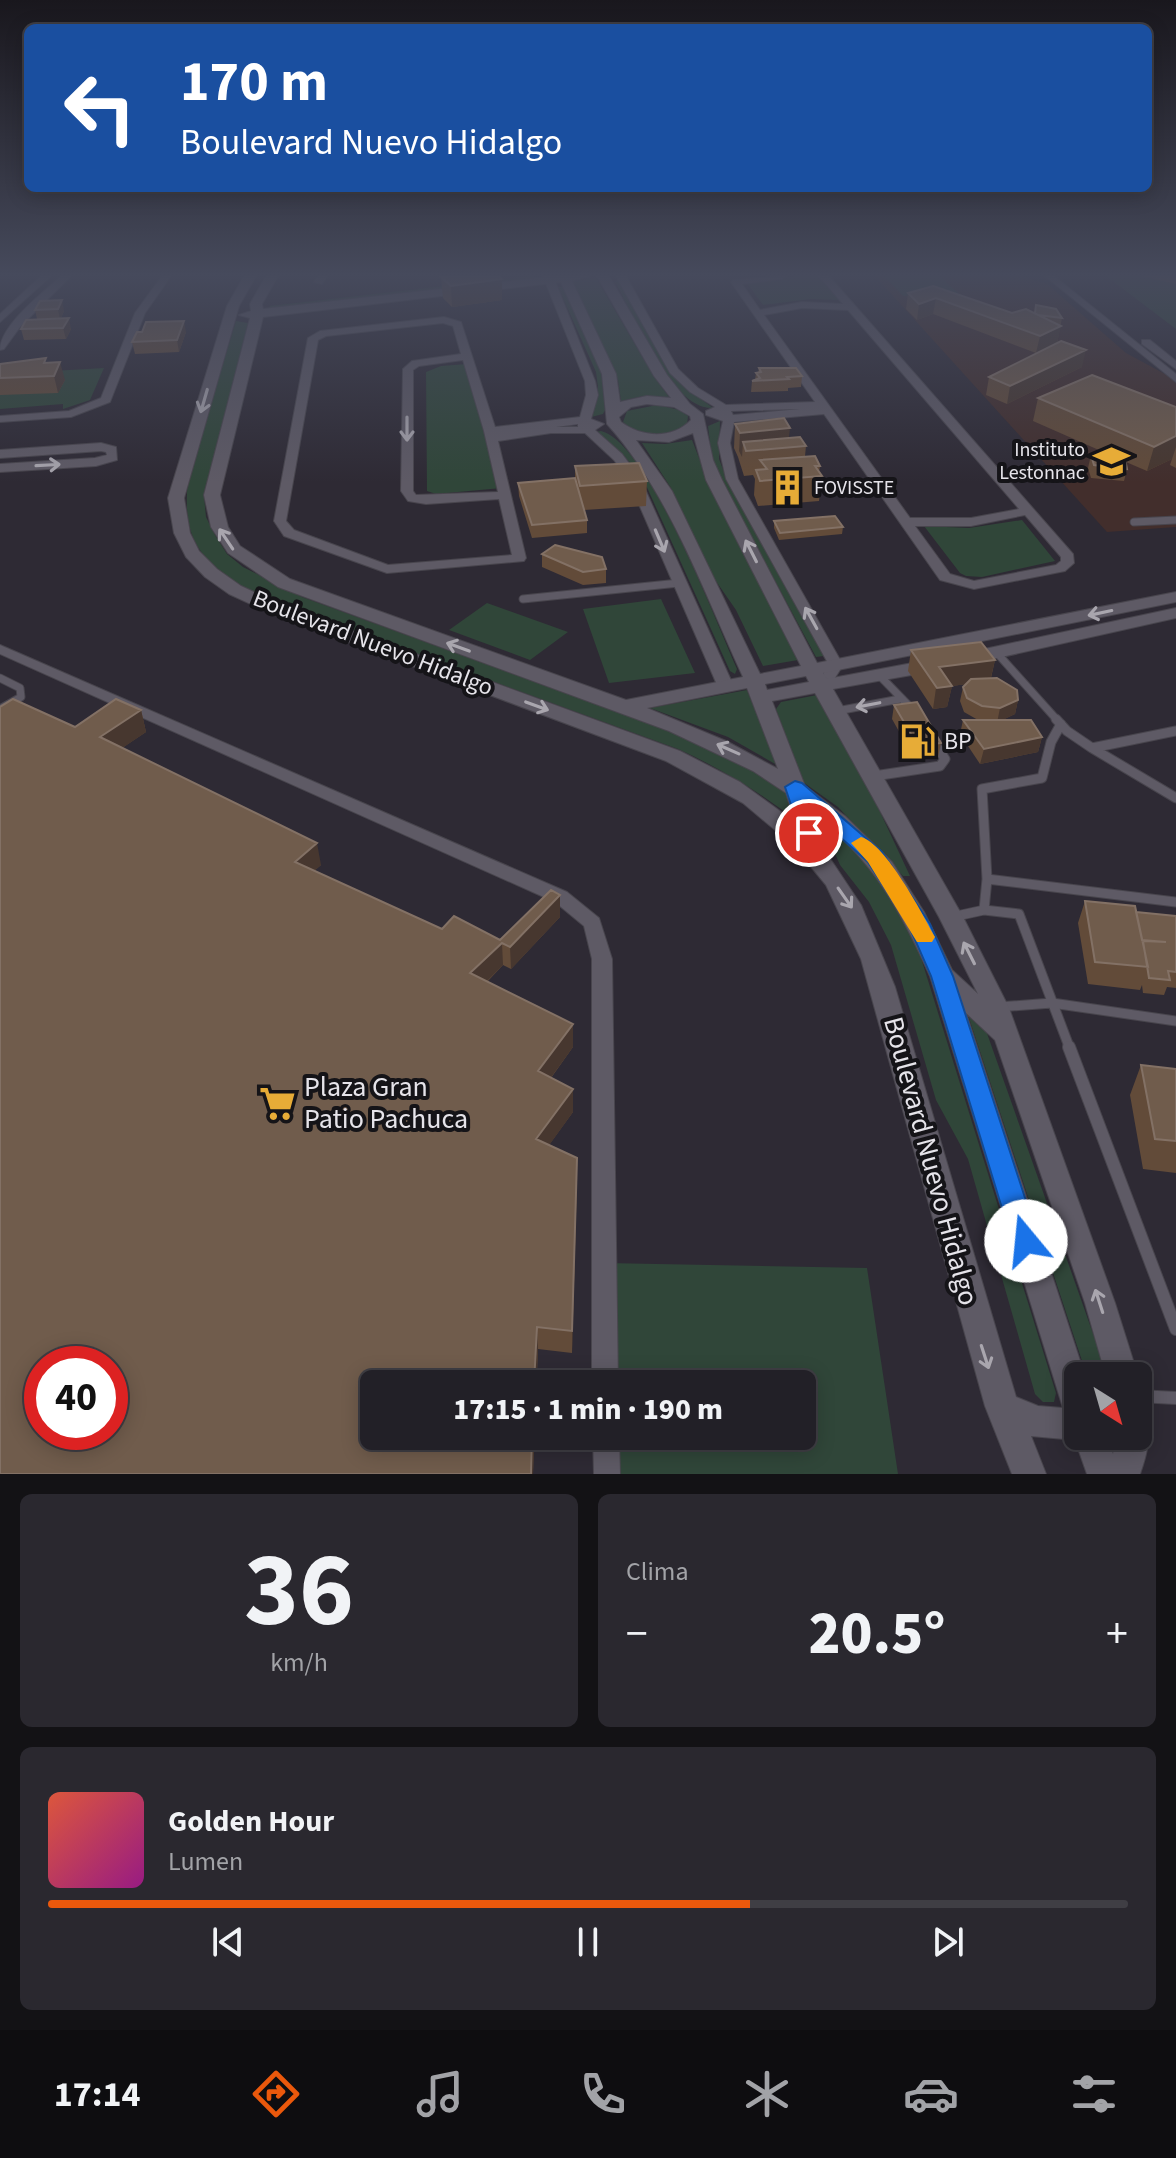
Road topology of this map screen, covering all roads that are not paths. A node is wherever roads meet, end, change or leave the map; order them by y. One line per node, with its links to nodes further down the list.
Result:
1 (128, 345): 21 (street)
2 (221, 345): 55 (street, Boulevard Nuevo Hidalgo, one-way to 55)
3 (248, 345): 44 (street, Boulevard Nuevo Hidalgo, one-way to 3)
4 (312, 345): 26 (street)
5 (463, 345): 14 (street)
6 (576, 345): 22 (street)
7 (596, 345): 22 (street, Boulevard Nuevo Hidalgo)
8 (643, 345): 17 (street)
9 (659, 345): 19 (street)
10 (780, 345): 18 (street)
11 (884, 345): 27 (street)
12 (1134, 345): 16 (street)
13 (1150, 345): 15 (street)
14 (467, 356): 23 (street); 26 (street, one-way to 26)
15 (1176, 366)
16 (1176, 379)
17 (683, 405): 20 (street); 22 (street)
18 (825, 408): 19 (street); 29 (street)
19 (727, 414): 20 (street); 37 (street, one-way to 19)
20 (702, 416): 22 (street); 40 (street, one-way to 20)
21 (0, 419)
22 (602, 423): 23 (street); 31 (street, one-way to 31); 42 (street, Boulevard Nuevo Hidalgo)
23 (491, 434): 26 (street)
24 (0, 454): 25 (street, one-way to 24)
25 (0, 468)
26 (505, 495)
27 (1028, 511): 29 (street); 29 (street)
28 (1176, 520): 30 (lane)
29 (905, 522)
30 (1134, 522)
31 (679, 583): 33 (lane); 41 (street)
32 (1176, 597): 37 (street, one-way to 37)
33 (523, 599)
34 (1176, 613): 36 (street)
35 (0, 649): 69 (street)
36 (997, 653): 38 (street); 48 (lane)
37 (836, 665): 40 (street)
38 (879, 675): 40 (street); 43 (lane)
39 (0, 678): 45 (lane)
40 (818, 678): 42 (street); 46 (street)
41 (726, 687): 42 (street); 44 (street)
42 (758, 689): 53 (street, Boulevard Nuevo Hidalgo)
43 (900, 699): 46 (lane, one-way to 46); 47 (lane)
44 (625, 707): 53 (street, Boulevard Nuevo Hidalgo, one-way to 44)
45 (0, 709)
46 (837, 711): 52 (street)
47 (922, 723)
48 (1061, 724): 51 (lane); 56 (lane)
49 (1176, 731): 51 (lane)
50 (929, 735): 52 (lane)
51 (1092, 748): 54 (lane)
52 (873, 776): 59 (street)
53 (795, 787): 55 (street, Boulevard Nuevo Hidalgo); 60 (street, Boulevard Nuevo Hidalgo)
54 (1176, 798)
55 (817, 856): 72 (street, Boulevard Nuevo Hidalgo, one-way to 72)
56 (987, 879): 57 (lane); 58 (lane)
57 (1176, 902)
58 (984, 910): 59 (lane); 62 (lane)
59 (951, 917): 60 (street); 63 (street, one-way to 59)
60 (919, 924): 61 (street, Boulevard Nuevo Hidalgo)
61 (942, 976): 65 (street); 67 (street, Boulevard Nuevo Hidalgo)
62 (1052, 1003): 63 (lane); 64 (lane); 66 (lane)
63 (997, 1008): 65 (street)
64 (1176, 1021)
65 (1007, 1035): 68 (street, one-way to 65)
66 (1176, 1329)
67 (1064, 1362)
68 (1117, 1362)
69 (605, 1370)
70 (1152, 1397): 71 (lane)
71 (1176, 1398)
72 (1001, 1406): 73 (street); 78 (street, Boulevard Nuevo Hidalgo)
73 (1064, 1425)
74 (606, 1450): 77 (street)
75 (1095, 1450): 79 (street)
76 (1131, 1450): 80 (street)
77 (607, 1474)
78 (1029, 1474)
79 (1104, 1474)
80 (1123, 1474)

